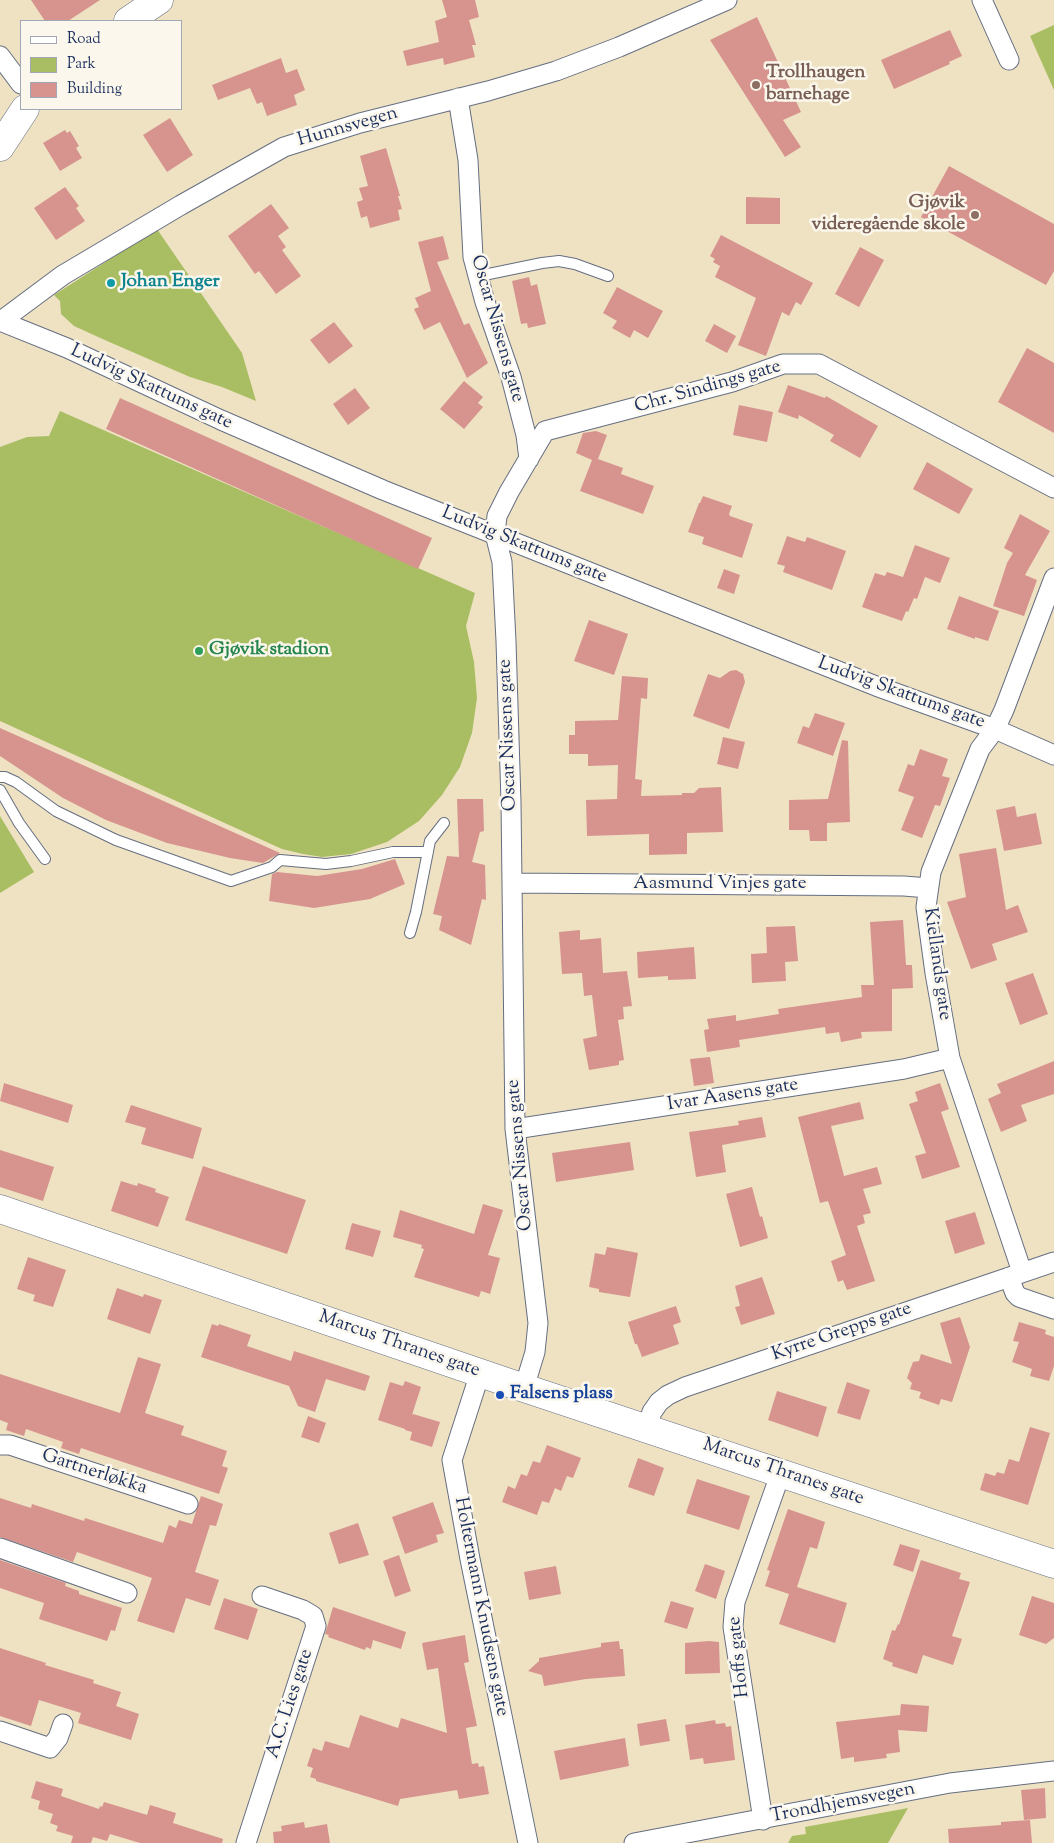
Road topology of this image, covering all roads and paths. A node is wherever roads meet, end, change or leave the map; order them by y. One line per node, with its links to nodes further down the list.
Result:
1 (727, 0): 6 (street, Hunnsvegen)
2 (985, 1): 4 (street)
3 (0, 56): 5 (street)
4 (1009, 60)
5 (20, 83)
6 (458, 98): 9 (street, Oscar Nissens gate); 11 (street, Hunnsvegen)
7 (24, 110): 8 (main road)
8 (0, 147)
9 (479, 276): 10 (lane); 12 (street, Oscar Nissens gate)
10 (608, 276)
11 (0, 321): 14 (street, Ludvig Skattums gate)
12 (528, 459): 13 (street, Chr. Sindings gate); 14 (street, Oscar Nissens gate)
13 (1054, 488)
14 (495, 534): 16 (street, Ludvig Skattums gate); 23 (street, Oscar Nissens gate)
15 (1054, 578): 16 (street, Kiellands gate)
16 (995, 729): 17 (street, Ludvig Skattums gate); 24 (street, Kiellands gate)
17 (1054, 755)
18 (0, 777): 21 (lane)
19 (0, 790): 22 (lane)
20 (444, 822): 21 (lane)
21 (428, 852): 25 (lane)
22 (45, 859)
23 (512, 883): 24 (street, Aasmund Vinjes gate); 27 (street, Oscar Nissens gate)
24 (928, 888): 26 (street, Kiellands gate)
25 (410, 933)
26 (950, 1058): 27 (street, Ivar Aasens gate); 30 (street, Kiellands gate)
27 (515, 1129): 33 (street, Oscar Nissens gate)
28 (0, 1209): 32 (main road, Marcus Thranes gate)
29 (1054, 1262): 30 (street, Kyrre Grepps gate)
30 (1016, 1275): 31 (street, Kiellands gate); 34 (street, Kyrre Grepps gate)
31 (1054, 1309)
32 (480, 1372): 33 (main road, Marcus Thranes gate); 47 (street, Holtermann Knudsens gate)
33 (524, 1388): 34 (main road, Marcus Thranes gate)
34 (647, 1428): 36 (main road, Marcus Thranes gate)
35 (0, 1445): 37 (street, Gartnerløkka)
36 (781, 1472): 39 (main road, Marcus Thranes gate); 45 (street, Hoffs gate)
37 (188, 1504)
38 (0, 1548): 40 (street)
39 (1054, 1564)
40 (127, 1593)
41 (262, 1596): 46 (street, A.C. Lies gate)
42 (63, 1724): 43 (street)
43 (0, 1731)
44 (1054, 1771): 45 (street, Trondhjemsvegen)
45 (763, 1820): 48 (street, Trondhjemsvegen)
46 (246, 1843)
47 (528, 1843)
48 (634, 1843)

